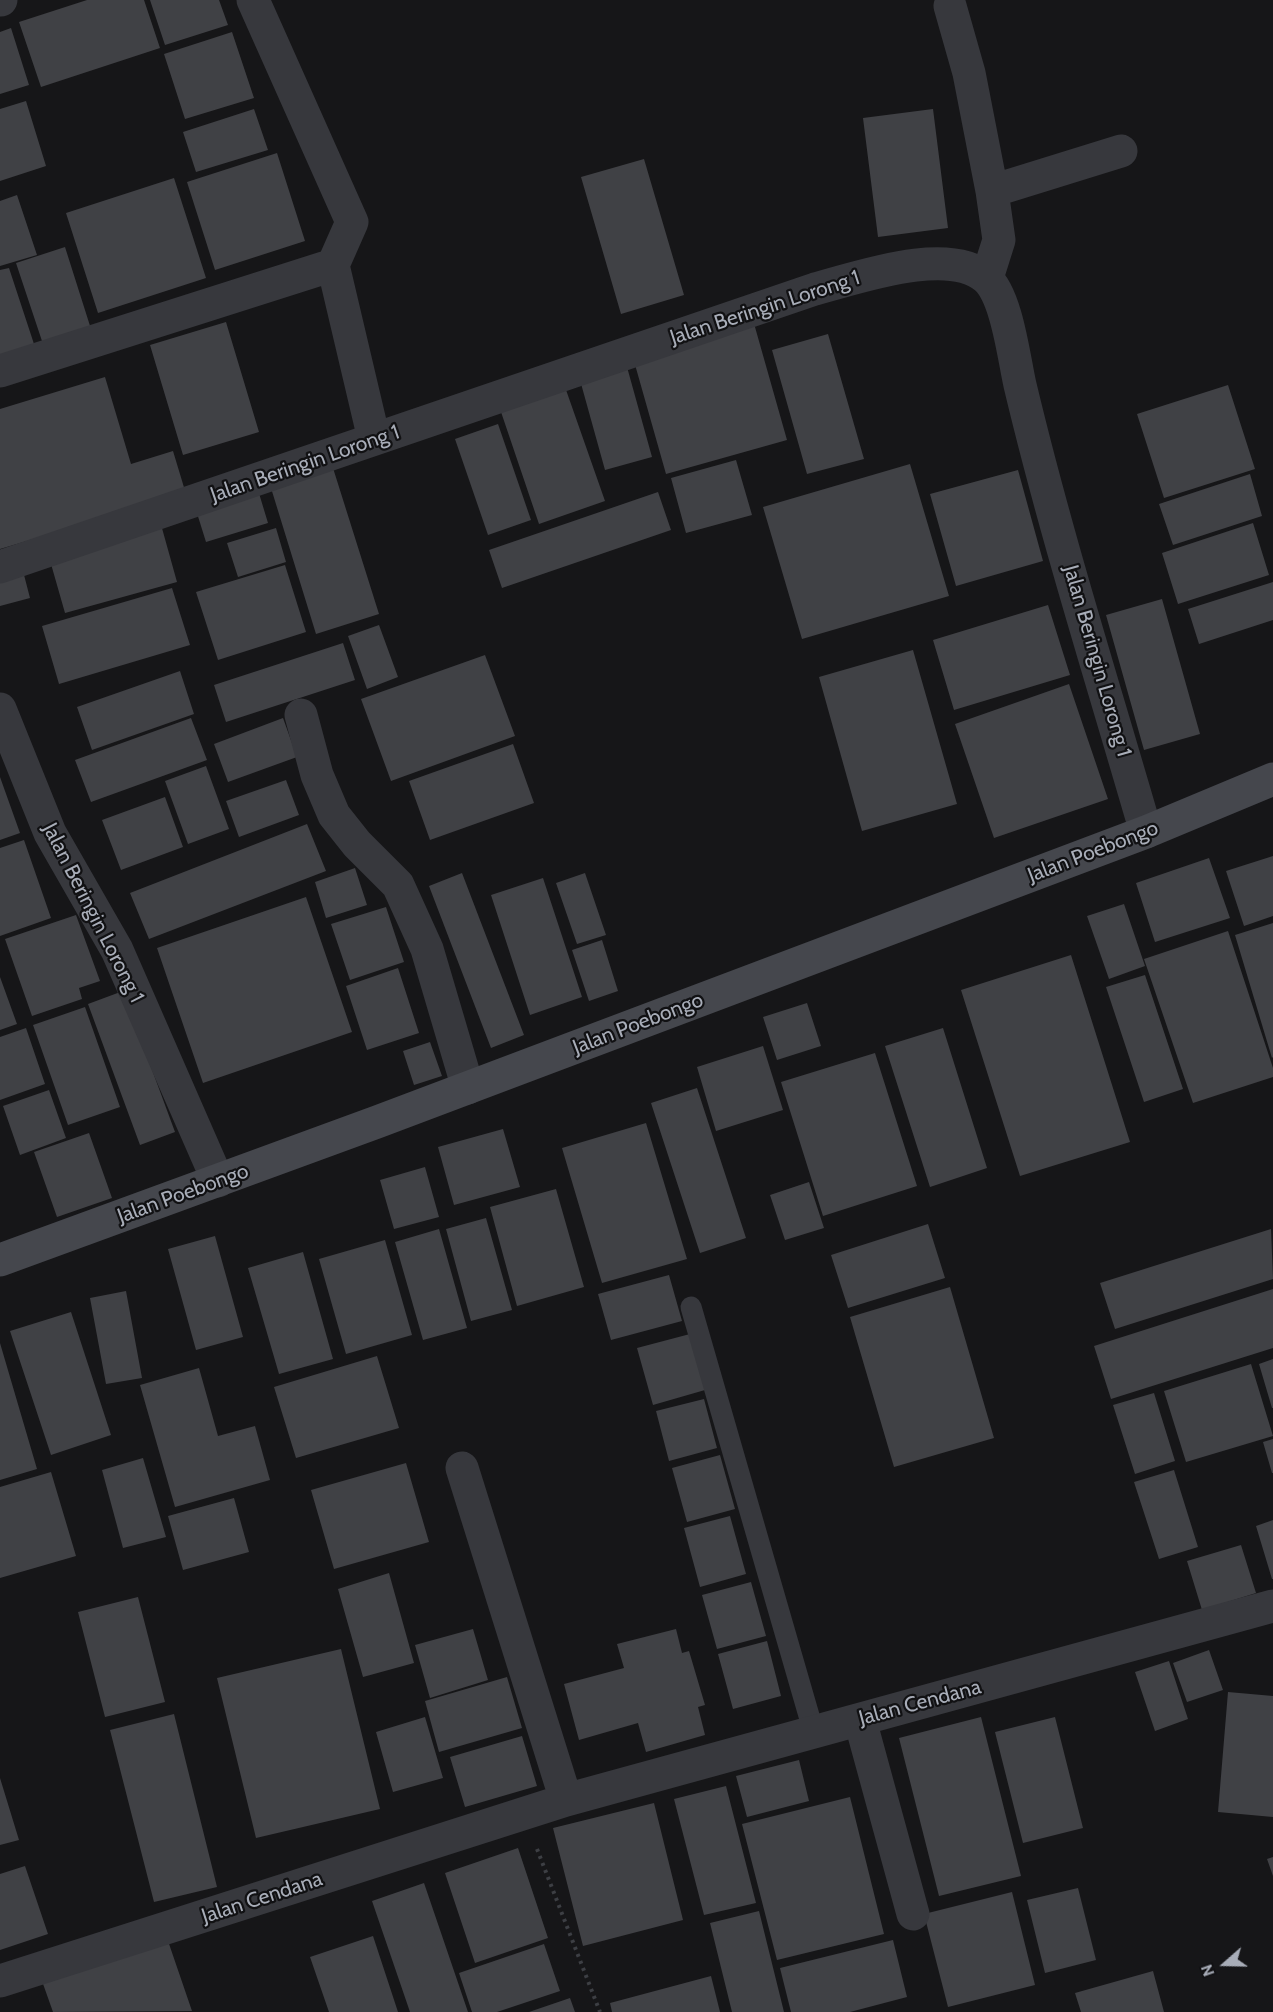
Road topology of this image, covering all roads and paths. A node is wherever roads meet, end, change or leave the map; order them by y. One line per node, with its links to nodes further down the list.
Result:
1 (253, 0): 5 (street)
2 (950, 6): 4 (street)
3 (1121, 151): 4 (street)
4 (993, 191): 6 (street)
5 (333, 265): 7 (street); 8 (street)
6 (987, 278): 8 (street, Jalan Beringin Lorong 1); 13 (street, Jalan Beringin Lorong 1)
7 (0, 371)
8 (374, 439): 9 (street, Jalan Beringin Lorong 1)
9 (0, 567)
10 (0, 709): 15 (street, Jalan Beringin Lorong 1)
11 (301, 715): 14 (street)
12 (1273, 779): 13 (main road, Jalan Poebongo)
13 (1146, 832): 14 (main road, Jalan Poebongo)
14 (468, 1088): 15 (main road, Jalan Poebongo)
15 (218, 1181): 16 (main road, Jalan Poebongo)
16 (0, 1260)
17 (691, 1307): 21 (lane)
18 (462, 1468): 22 (street)
19 (1273, 1606): 20 (street, Jalan Cendana)
20 (860, 1720): 21 (street, Jalan Cendana); 24 (street)
21 (814, 1733): 22 (street, Jalan Cendana)
22 (566, 1800): 23 (street, Jalan Cendana)
23 (523, 1815): 25 (street, Jalan Cendana); 26 (path)
24 (913, 1914)
25 (0, 1981)
26 (600, 2012)

